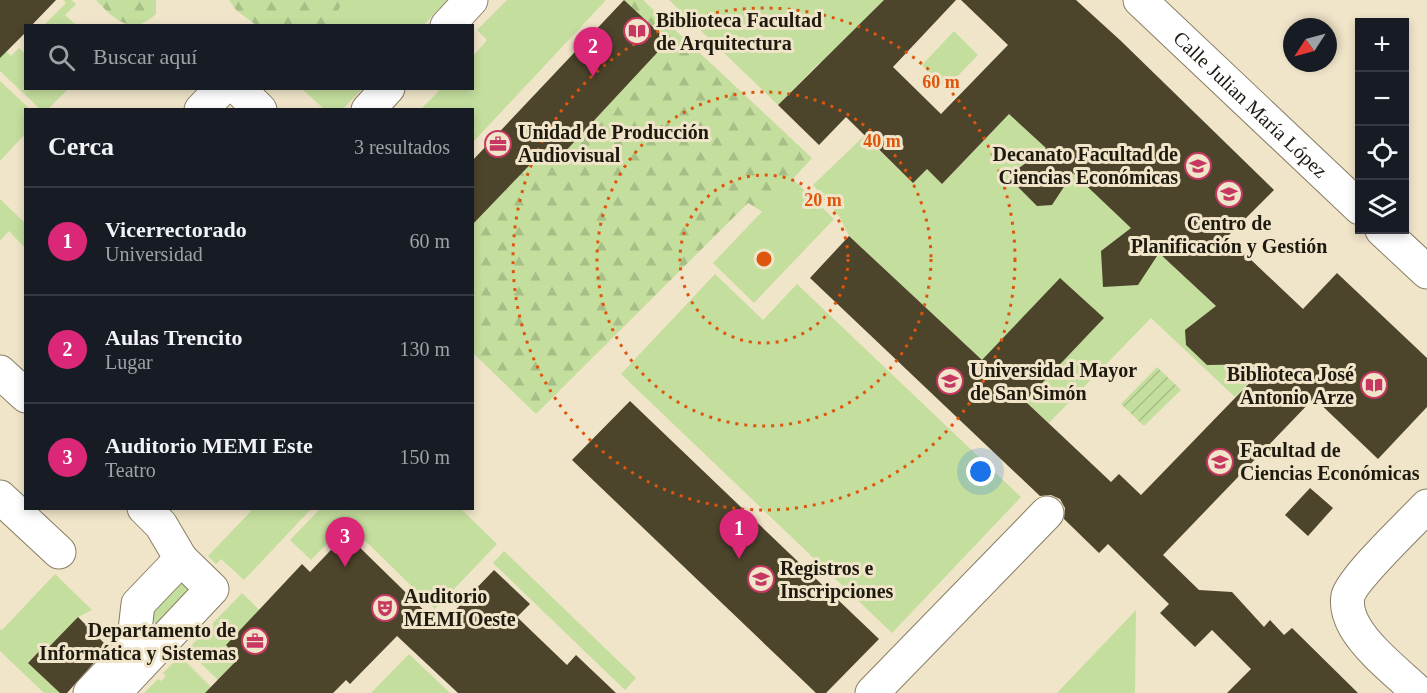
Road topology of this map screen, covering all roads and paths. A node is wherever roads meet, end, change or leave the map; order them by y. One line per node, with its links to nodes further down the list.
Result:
1 (471, 0): 3 (street)
2 (1140, 0): 10 (street, Calle Julian María López)
3 (449, 24)
4 (220, 90): 7 (street)
5 (240, 90): 8 (street)
6 (386, 90): 9 (street)
7 (203, 108)
8 (258, 108)
9 (370, 108)
10 (1355, 204)
11 (1386, 234): 12 (street)
12 (1427, 272)
13 (0, 372): 14 (street)
14 (24, 394)
15 (0, 496): 19 (street)
16 (1427, 506): 24 (street)
17 (146, 510): 20 (street)
18 (1047, 513): 23 (street)
19 (59, 552)
20 (181, 559): 21 (street); 22 (street)
21 (90, 693)
22 (114, 693)
23 (872, 693)
24 (1419, 693)

